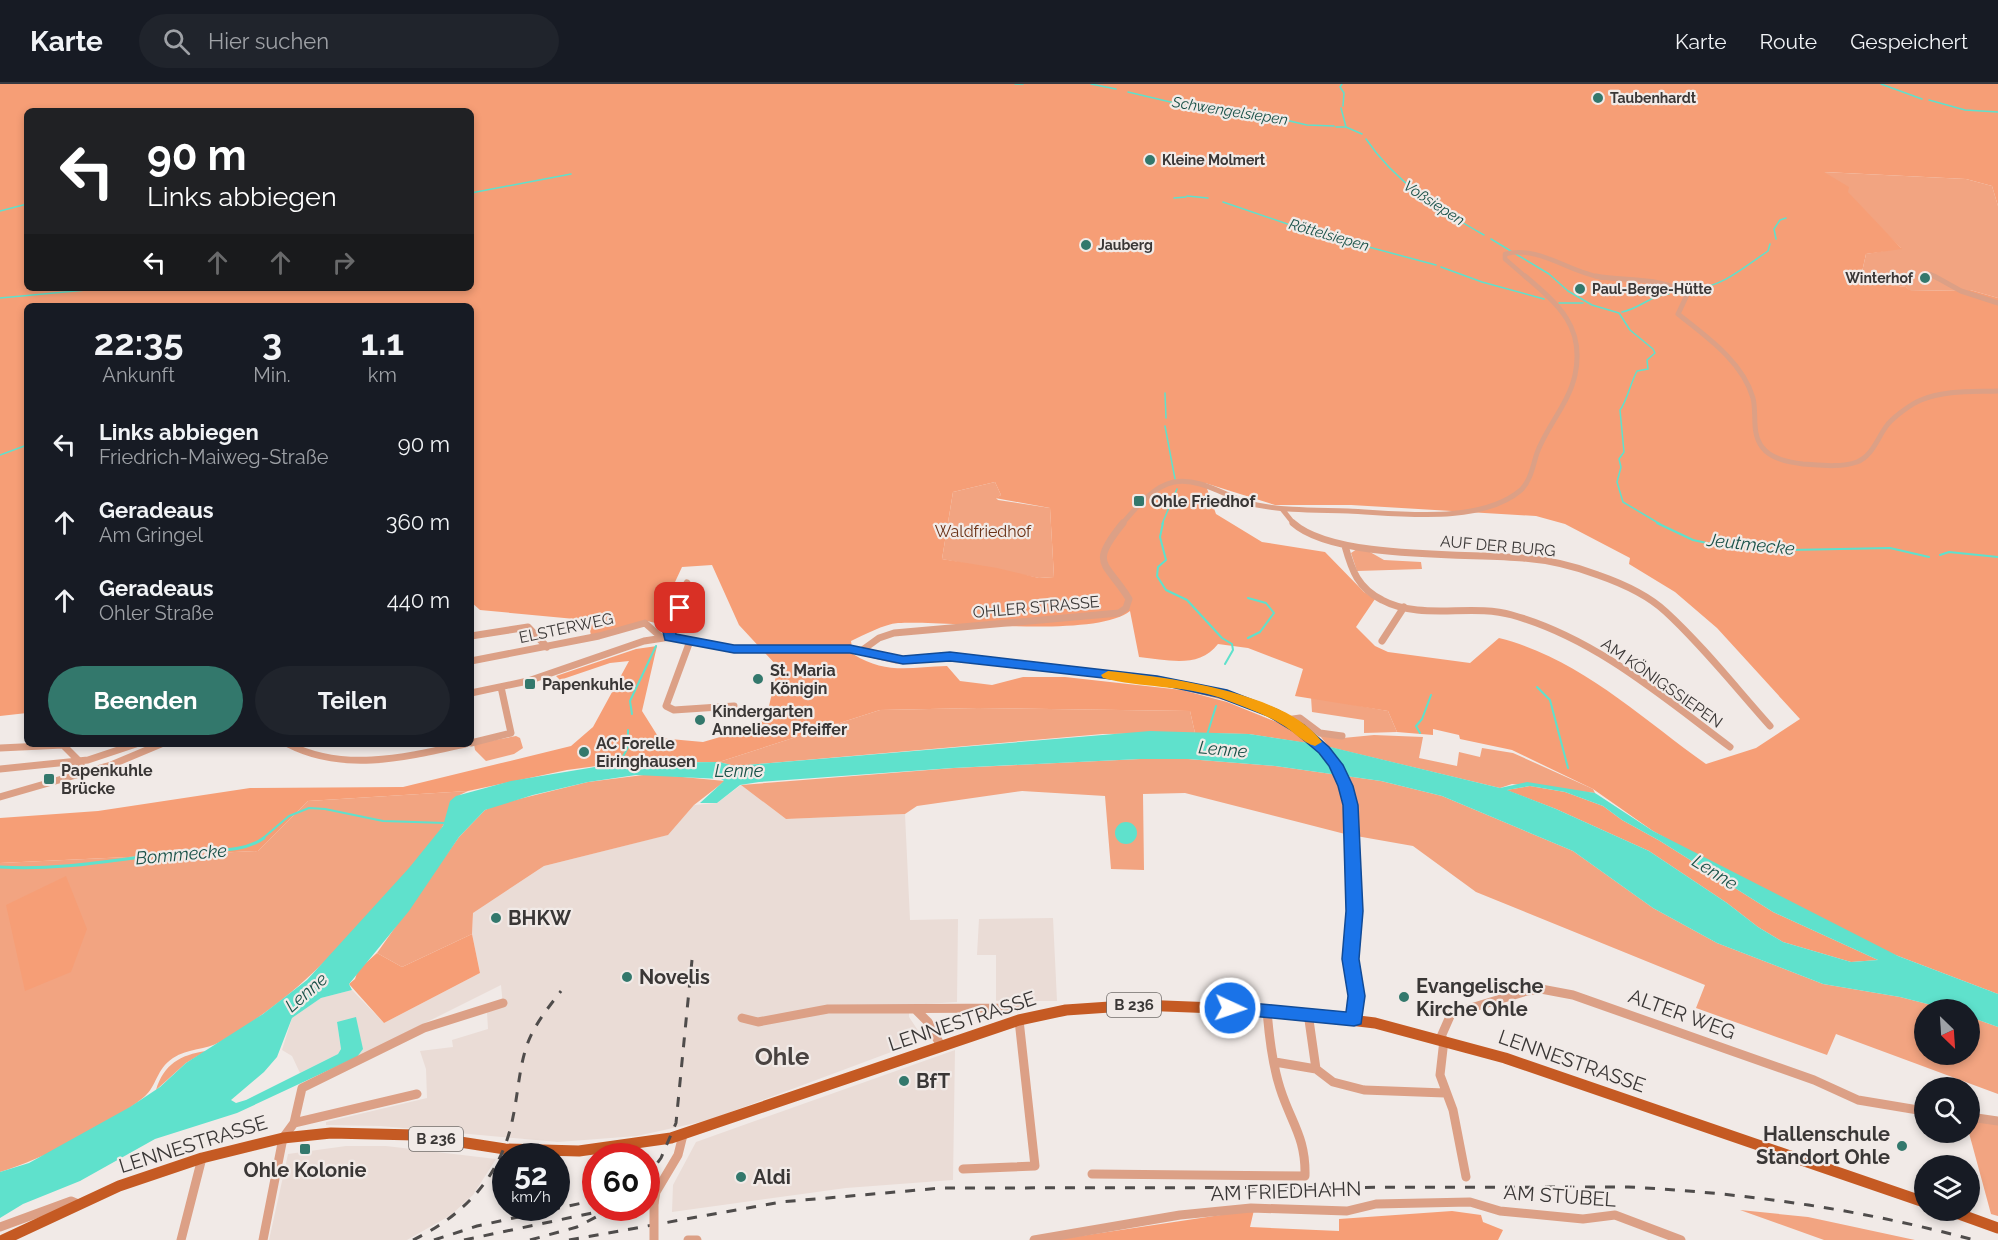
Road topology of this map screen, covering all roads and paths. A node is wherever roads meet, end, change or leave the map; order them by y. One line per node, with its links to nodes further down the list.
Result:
1 (1930, 274): 2 (street)
2 (1998, 303)
3 (1998, 391): 4 (street)
4 (1282, 509): 5 (street, AUF DER BURG); 13 (street, OHLER STRASSE)
5 (1346, 546): 7 (street, AM KÖNIGSSIEPEN); 19 (street, AUF DER BURG)
6 (687, 584): 9 (street)
7 (1404, 607): 11 (street); 28 (street, AM KÖNIGSSIEPEN)
8 (474, 636): 12 (street)
9 (666, 637): 10 (street); 12 (street, ELSTERWEG); 15 (street)
10 (690, 641): 13 (street); 17 (street)
11 (1382, 642)
12 (547, 647): 14 (street, ELSTERWEG)
13 (861, 651): 18 (street)
14 (474, 660)
15 (501, 687): 16 (street); 21 (street)
16 (474, 692)
17 (734, 706)
18 (1286, 720): 20 (street); 40 (street)
19 (1770, 726)
20 (1342, 736)
21 (474, 742)
22 (24, 746): 29 (street)
23 (66, 747): 30 (street)
24 (131, 747): 30 (street)
25 (154, 747): 32 (street)
26 (295, 747): 27 (street)
27 (448, 747)
28 (1730, 747)
29 (0, 748)
30 (79, 761): 31 (street); 32 (street)
31 (0, 769)
32 (85, 774): 33 (street)
33 (0, 797)
34 (1026, 1003): 36 (street)
35 (503, 1004): 51 (street)
36 (915, 1009): 39 (street); 43 (street)
37 (1267, 1010): 38 (main road, LENNESTRASSE / B 236); 41 (main road, LENNESTRASSE / B 236); 44 (street)
38 (1308, 1013): 40 (main road, LENNESTRASSE / B 236); 45 (street)
39 (742, 1018)
40 (1354, 1019): 42 (main road, LENNESTRASSE / B 236)
41 (1019, 1020): 43 (main road, LENNESTRASSE / B 236); 55 (street)
42 (1442, 1040): 46 (street); 48 (street, ALTER WEG); 58 (main road, LENNESTRASSE / B 236)
43 (941, 1046): 52 (main road, LENNESTRASSE / B 236)
44 (1275, 1062): 45 (street); 56 (street)
45 (1317, 1069): 46 (street)
46 (1444, 1093): 57 (street)
47 (417, 1094): 51 (street)
48 (1914, 1109)
49 (1980, 1118): 50 (street)
50 (1998, 1121)
51 (294, 1123): 53 (street)
52 (683, 1135): 53 (main road, LENNESTRASSE / B 236); 67 (street, bridge)
53 (283, 1138): 54 (main road, LENNESTRASSE / B 236); 66 (street)
54 (202, 1158): 60 (main road, LENNESTRASSE / B 236); 65 (street)
55 (963, 1169)
56 (1092, 1174)
57 (1466, 1177)
58 (1914, 1199)
59 (1470, 1202): 70 (street, AM FRIEDHAHN); 71 (street, AM STÜBEL)
60 (78, 1204): 62 (street, LENNESTRASSE); 64 (main road, LENNESTRASSE / B 236)
61 (1979, 1221): 63 (main road)
62 (0, 1227)
63 (1998, 1228)
64 (3, 1240)
65 (181, 1240)
66 (263, 1240)
67 (654, 1240)
68 (688, 1240): 69 (street)
69 (697, 1240)
70 (1034, 1240)
71 (1681, 1240)

